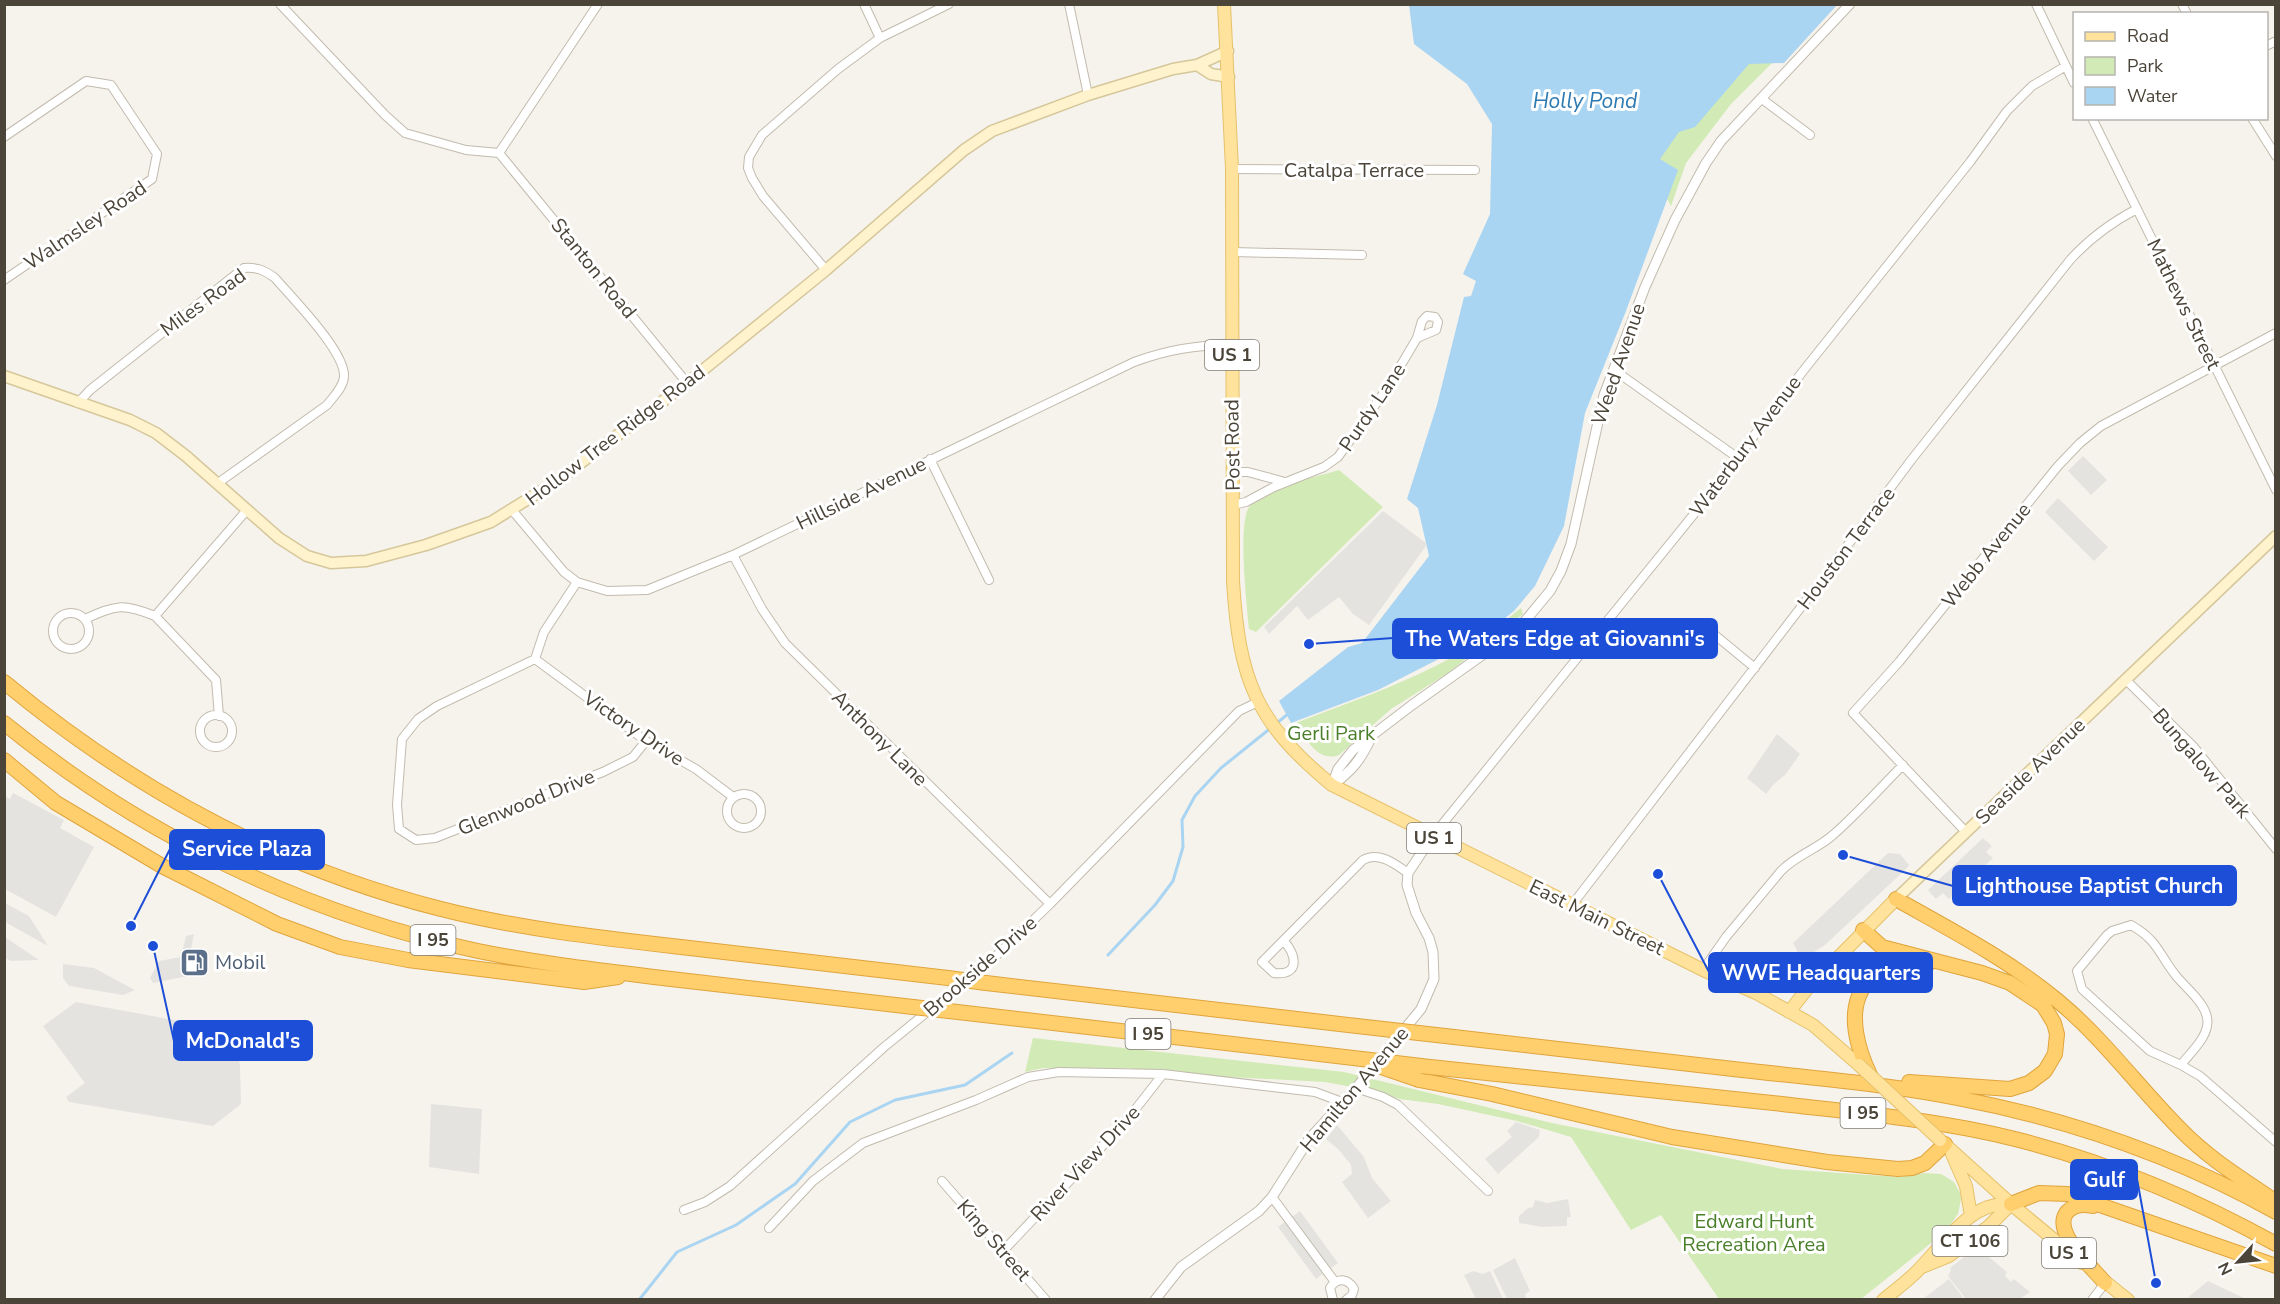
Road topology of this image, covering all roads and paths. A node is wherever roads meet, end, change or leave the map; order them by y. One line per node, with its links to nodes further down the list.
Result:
1 (280, 4): 21 (street)
2 (598, 4): 21 (street)
3 (864, 4): 9 (street)
4 (949, 4): 9 (street)
5 (1069, 4): 15 (street)
6 (1224, 4): 10 (main road, Post Road / US 1)
7 (1850, 4): 16 (street, Weed Avenue)
8 (2036, 4): 12 (street)
9 (880, 38): 28 (street)
10 (1227, 51): 11 (main road, Hollow Tree Ridge Road); 13 (main road, Post Road / US 1)
11 (1197, 65): 13 (main road); 15 (main road, Hollow Tree Ridge Road)
12 (2066, 66): 14 (street); 38 (street, Waterbury Avenue)
13 (1229, 77): 23 (main road, Post Road / US 1)
14 (2073, 81)
15 (1088, 94): 28 (main road, Hollow Tree Ridge Road)
16 (1762, 99): 19 (street); 34 (street, Weed Avenue)
17 (2093, 120): 25 (street, Mathews Street)
18 (2253, 120): 22 (street)
19 (1810, 135)
20 (4, 136): 29 (street, Walmsley Road)
21 (500, 153): 36 (street, Stanton Road)
22 (2276, 156)
23 (1232, 170): 24 (street, Catalpa Terrace); 26 (main road, Post Road / US 1)
24 (1475, 170)
25 (2137, 209): 33 (street, Mathews Street); 55 (street, Houston Terrace)
26 (1233, 252): 27 (street); 32 (main road, Post Road / US 1)
27 (1362, 255)
28 (826, 270): 36 (main road, Hollow Tree Ridge Road)
29 (4, 280)
30 (2276, 333): 33 (street, Webb Avenue)
31 (1417, 338): 41 (street, Purdy Lane)
32 (1232, 344): 39 (street, Hillside Avenue); 40 (main road, Post Road / US 1)
33 (2214, 366): 43 (street, Mathews Street); 63 (street, Webb Avenue)
34 (1614, 370): 38 (street); 64 (street, Weed Avenue)
35 (4, 376): 37 (main road, Hollow Tree Ridge Road)
36 (687, 383): 46 (main road, Hollow Tree Ridge Road)
37 (78, 403): 42 (main road, Hollow Tree Ridge Road); 42 (street, Miles Road)
38 (1738, 458): 67 (street, Waterbury Avenue)
39 (930, 459): 48 (street, Hillside Avenue); 49 (street)
40 (1232, 472): 41 (street); 44 (main road, Post Road / US 1)
41 (1286, 482): 44 (street, Purdy Lane)
42 (218, 483): 45 (main road, Hollow Tree Ridge Road)
43 (2276, 490)
44 (1233, 505): 58 (main road, Post Road / US 1)
45 (247, 510): 46 (main road, Hollow Tree Ridge Road); 51 (street)
46 (512, 510): 50 (street, Hillside Avenue)
47 (2276, 536): 56 (main road, Seaside Avenue)
48 (733, 555): 50 (street, Hillside Avenue); 71 (street, Anthony Lane)
49 (989, 580)
50 (577, 582): 54 (street)
51 (155, 616): 52 (street); 59 (street)
52 (85, 619): 52 (street)
53 (1704, 626): 55 (street)
54 (535, 659): 61 (street, Victory Drive); 61 (street, Glenwood Drive)
55 (1755, 668): 72 (street, Houston Terrace)
56 (2125, 679): 66 (main road, Seaside Avenue); 68 (street, Bungalow Park)
57 (4, 682): 81 (highway, I 95, bridge)
58 (1260, 706): 64 (main road, East Main Street / US 1); 71 (street, Brookside Drive)
59 (219, 716): 59 (street)
60 (4, 723): 77 (highway, I 95)
61 (646, 741): 65 (street, Victory Drive)
62 (4, 760): 77 (highway)
63 (1903, 765): 66 (street, Webb Avenue); 76 (street)
64 (1332, 785): 67 (main road, East Main Street / US 1)
65 (734, 797): 65 (street, Victory Drive)
66 (1966, 832): 70 (main road, Seaside Avenue)
67 (1432, 837): 69 (street); 72 (main road, East Main Street / US 1)
68 (2276, 849)
69 (1408, 873): 74 (street); 84 (street, Hamilton Avenue)
70 (1896, 899): 73 (main road, Seaside Avenue); 91 (highway)
71 (1050, 904): 93 (street, Brookside Drive)
72 (1572, 905): 76 (main road, East Main Street / US 1)
73 (1863, 930): 75 (highway); 78 (main road, Seaside Avenue)
74 (1284, 941): 74 (street)
75 (1965, 968): 81 (highway); 82 (highway)
76 (1703, 970): 78 (main road, East Main Street / US 1)
77 (635, 974): 79 (highway, I 95, bridge)
78 (1789, 1012): 82 (main road, East Main Street / US 1)
79 (1362, 1059): 87 (highway, bridge); 98 (highway, I 95, bridge)
80 (2181, 1065): 80 (street); 86 (street)
81 (1725, 1068): 94 (highway, I 95)
82 (1864, 1070): 87 (main road, East Main Street / US 1, bridge)
83 (1164, 1074): 85 (street); 97 (street); 100 (street, River View Drive)
84 (1356, 1088): 85 (street, Hamilton Avenue); 89 (street)
85 (1342, 1102): 90 (street, Hamilton Avenue)
86 (2276, 1142)
87 (1945, 1144): 92 (main road, East Main Street / US 1); 95 (main road)
88 (942, 1182): 100 (street, King Street)
89 (1488, 1191)
90 (1272, 1197): 104 (street); 107 (street, Hamilton Avenue)
91 (2276, 1202)
92 (2011, 1204): 95 (main road, CT 106); 96 (highway); 101 (main road, CT 106); 105 (main road, East Main Street / US 1)
93 (684, 1210)
94 (2276, 1212)
95 (1971, 1216): 99 (main road, CT 106)
96 (2149, 1222): 102 (highway); 105 (highway)
97 (769, 1228)
98 (2276, 1244)
99 (1940, 1245): 101 (main road); 103 (main road, CT 106)
100 (1004, 1250): 106 (street, King Street)
101 (1949, 1256): 103 (main road, CT 106)
102 (2276, 1266)
103 (1922, 1268): 110 (main road, CT 106)
104 (1335, 1282): 108 (street); 109 (street)
105 (2105, 1282): 111 (street); 112 (main road, East Main Street / US 1)
106 (1046, 1299)
107 (1155, 1299)
108 (1332, 1299)
109 (1346, 1299)
110 (1883, 1299)
111 (2092, 1299)
112 (2128, 1299)

